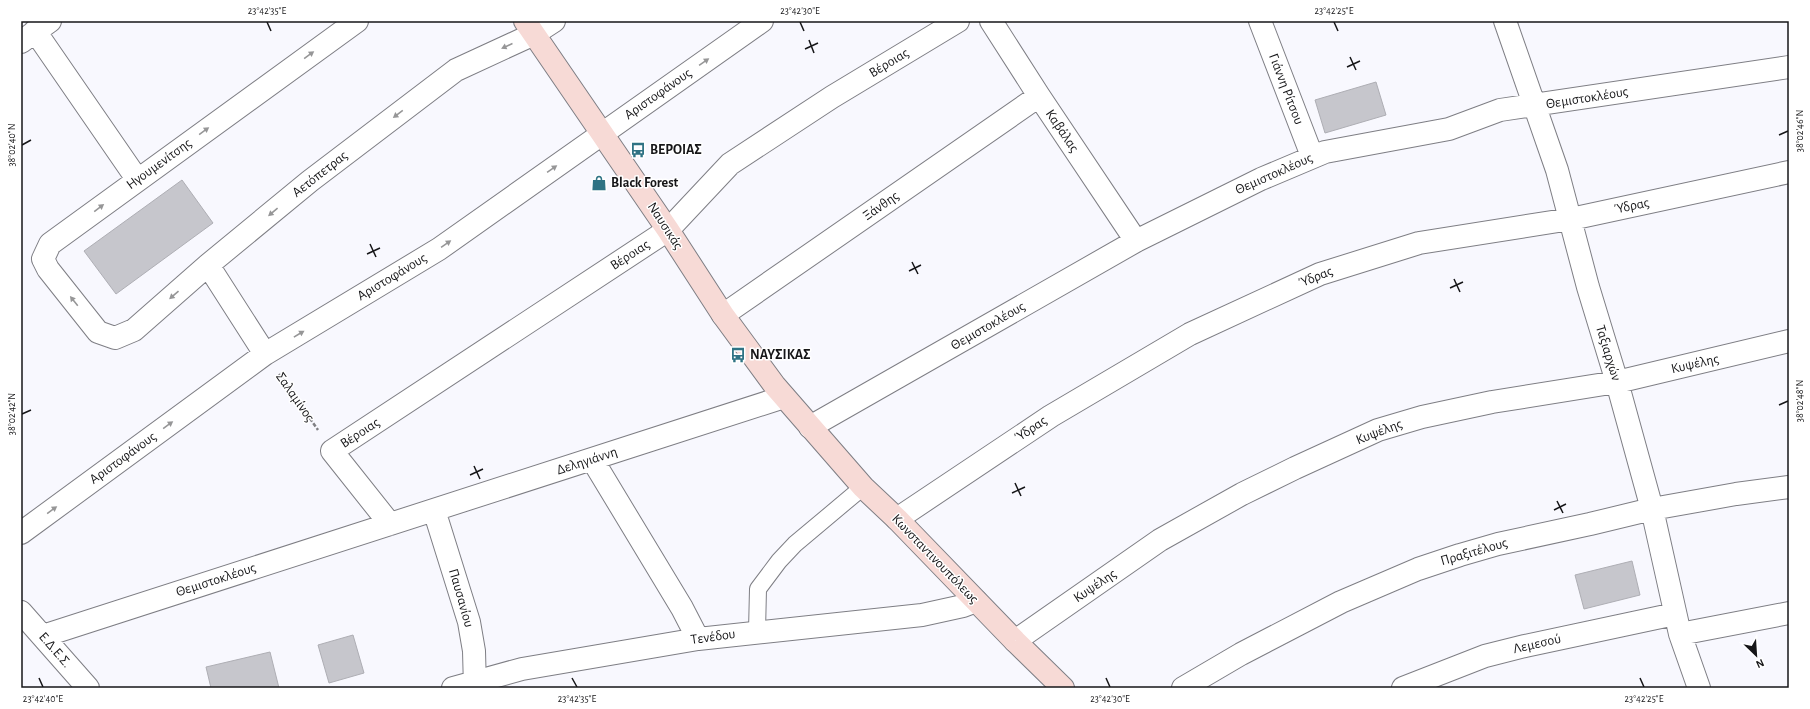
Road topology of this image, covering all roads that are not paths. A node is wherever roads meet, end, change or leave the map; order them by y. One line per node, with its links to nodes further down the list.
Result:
1 (357, 21): 16 (street, Ηγουμενίτσης, one-way to 1)
2 (554, 21): 8 (street, Αετόπετρας)
3 (762, 21): 13 (street, Αριστοφάνους, one-way to 3)
4 (958, 21): 18 (street, Βέροιας)
5 (991, 21): 11 (street, Καβάλας)
6 (1260, 21): 14 (street, Γιάννη Ρίτσου)
7 (1505, 21): 12 (street, Ταξιαρχών)
8 (530, 28): 13 (street, Ναυσικάς); 20 (street, Αετόπετρας, one-way to 20)
9 (35, 31): 16 (street)
10 (1789, 67): 12 (street, Θεμιστοκλέους)
11 (1039, 96): 19 (street, Καβάλας); 21 (street, Ξάνθης)
12 (1535, 106): 14 (street, Θεμιστοκλέους); 17 (street, Ταξιαρχών)
13 (603, 133): 18 (street, Ναυσικάς); 24 (street, Αριστοφάνους, one-way to 13)
14 (1312, 156): 19 (street, Θεμιστοκλέους)
15 (1789, 172): 17 (street, Ύδρας)
16 (137, 179): 22 (street, Ηγουμενίτσης, one-way to 16)
17 (1571, 219): 25 (street, Ταξιαρχών); 33 (street, Ύδρας)
18 (668, 230): 21 (street, Ναυσικάς); 34 (street, Βέροιας)
19 (1136, 241): 27 (street, Θεμιστοκλέους)
20 (208, 265): 22 (street, Αετόπετρας, one-way to 22); 24 (street)
21 (723, 315): 26 (street, Ναυσικάς)
22 (98, 332)
23 (1789, 341): 25 (street, Κυψέλης)
24 (265, 354): 35 (street, Αριστοφάνους, one-way to 24)
25 (1617, 382): 31 (street, Ταξιαρχών); 43 (street, Κυψέλης)
26 (784, 397): 27 (street, Ναυσικάς); 28 (street, Δεληγιάννη)
27 (810, 428): 30 (street, Κωνσταντινουπόλεως)
28 (592, 459): 32 (street, Δεληγιάννη); 42 (street)
29 (1789, 486): 31 (street, Πραξιτέλους)
30 (863, 487): 33 (street, Κωνσταντινουπόλεως); 40 (lane)
31 (1652, 509): 39 (street, Ταξιαρχών); 48 (street, Πραξιτέλους)
32 (434, 510): 34 (street, Δεληγιάννη); 44 (street, Παυσανίου)
33 (897, 519): 36 (street, Κωνσταντινουπόλεως)
34 (390, 524): 41 (street, Θεμιστοκλέους)
35 (21, 533)
36 (976, 601): 40 (street, Τενέδου); 43 (street, Κωνσταντινουπόλεως)
37 (21, 612): 41 (street, Ε.Δ.Ε.Σ.)
38 (1789, 613): 39 (street, Λεμεσού)
39 (1678, 624): 49 (street, Λεμεσού); 50 (street, Ταξιαρχών)
40 (757, 631): 42 (street, Τενέδου)
41 (43, 636): 45 (street, Ε.Δ.Ε.Σ.)
42 (698, 639): 44 (street, Τενέδου)
43 (1015, 641): 47 (street, Κωνσταντινουπόλεως)
44 (475, 685): 46 (street, Τενέδου)
45 (88, 688)
46 (453, 688)
47 (1063, 688)
48 (1183, 688)
49 (1403, 688)
50 (1699, 688)

